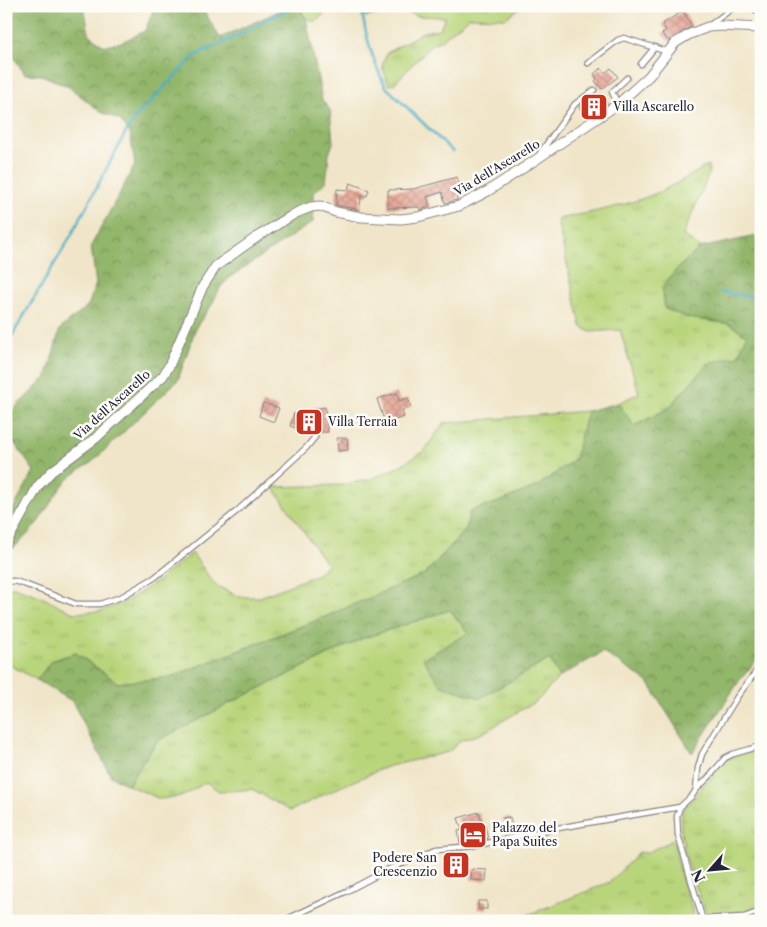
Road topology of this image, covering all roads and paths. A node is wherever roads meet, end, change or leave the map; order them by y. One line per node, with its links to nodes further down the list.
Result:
1 (737, 6): 4 (lane)
2 (750, 6): 3 (lane)
3 (761, 15)
4 (708, 27): 5 (street, Via dell'Ascarello); 7 (street, Via dell'Ascarello)
5 (761, 28)
6 (655, 47): 7 (lane); 8 (lane); 9 (lane)
7 (668, 52): 12 (street, Via dell'Ascarello)
8 (588, 63)
9 (641, 64)
10 (627, 78): 12 (lane)
11 (594, 90): 13 (lane)
12 (618, 104): 13 (street, Via dell'Ascarello)
13 (534, 161): 15 (street, Via dell'Ascarello)
14 (315, 438): 16 (lane)
15 (6, 543)
16 (6, 582)
17 (761, 665): 19 (lane)
18 (761, 746): 19 (lane)
19 (696, 790): 20 (lane)
20 (680, 807): 22 (lane); 23 (lane)
21 (761, 911): 22 (lane)
22 (703, 920)
23 (283, 921)

